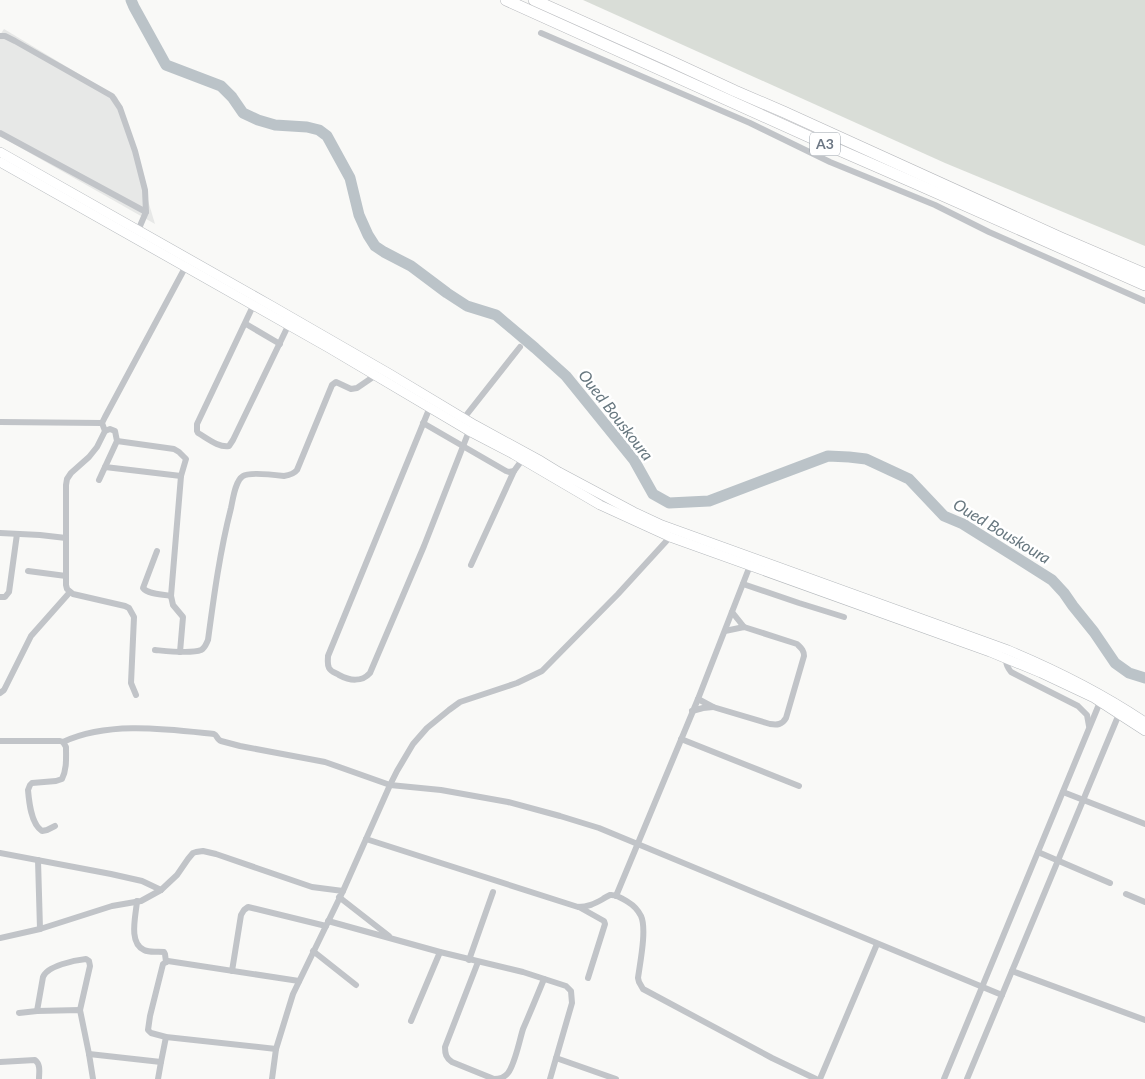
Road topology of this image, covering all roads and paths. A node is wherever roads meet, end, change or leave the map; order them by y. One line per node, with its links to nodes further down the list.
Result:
1 (506, 0): 12 (highway, A3)
2 (534, 0): 11 (highway, A3)
3 (540, 33): 13 (street)
4 (0, 36): 8 (street)
5 (0, 132): 8 (street)
6 (0, 152): 9 (main road)
7 (0, 162): 9 (main road)
8 (146, 212): 9 (street)
9 (136, 234): 10 (main road)
10 (188, 263): 14 (main road); 16 (main road); 24 (street)
11 (1145, 274)
12 (1145, 286)
13 (1145, 301)
14 (253, 306): 15 (street); 16 (main road)
15 (246, 324): 17 (street); 17 (street)
16 (295, 326): 17 (street); 19 (main road); 21 (main road)
17 (280, 344)
18 (520, 347): 21 (street)
19 (376, 375): 20 (main road); 52 (street)
20 (430, 407): 23 (street); 25 (main road)
21 (464, 418): 35 (main road)
22 (0, 422): 24 (street)
23 (423, 422): 28 (street); 28 (street)
24 (102, 423): 26 (street)
25 (469, 430): 28 (street); 29 (main road)
26 (104, 431): 27 (street); 37 (street)
27 (117, 440): 30 (street); 32 (street)
28 (464, 446): 31 (street)
29 (522, 460): 31 (street); 35 (main road)
30 (105, 467): 32 (street); 33 (street)
31 (514, 471): 40 (street)
32 (181, 476): 45 (street)
33 (99, 480)
34 (0, 533): 36 (street)
35 (672, 533): 39 (main road); 67 (street)
36 (16, 534): 37 (street); 46 (street)
37 (66, 538): 42 (street)
38 (157, 552): 45 (street)
39 (752, 561): 43 (street); 53 (main road)
40 (471, 565)
41 (28, 571): 42 (street)
42 (66, 576): 44 (street)
43 (743, 584): 47 (street); 48 (street)
44 (70, 592): 54 (street); 55 (street)
45 (171, 596): 52 (street)
46 (0, 597)
47 (732, 612): 49 (street); 50 (street)
48 (844, 617)
49 (744, 627): 50 (street); 58 (street)
50 (725, 630): 56 (street)
51 (155, 650): 52 (street)
52 (180, 652)
53 (1007, 654): 57 (main road); 61 (main road); 62 (street)
54 (0, 693)
55 (136, 695)
56 (698, 699): 58 (street); 59 (street)
57 (1100, 702): 60 (main road); 62 (street)
58 (713, 707): 59 (street)
59 (692, 711): 64 (street)
60 (1119, 714): 63 (main road); 70 (street)
61 (1145, 722)
62 (1089, 728): 69 (street)
63 (1145, 731)
64 (681, 739): 68 (street); 74 (street)
65 (0, 741): 66 (street)
66 (63, 742): 67 (street); 72 (street)
67 (390, 785): 73 (street); 74 (street)
68 (799, 786)
69 (1063, 792): 70 (street); 75 (street)
70 (1084, 800): 71 (street); 78 (street)
71 (1145, 824)
72 (55, 826)
73 (366, 839): 82 (street); 87 (street)
74 (638, 844): 84 (street); 92 (street)
75 (1038, 852): 78 (street); 104 (street)
76 (0, 854): 77 (street)
77 (38, 860): 80 (street); 89 (street)
78 (1058, 861): 79 (street); 99 (street)
79 (1110, 883)
80 (161, 890): 82 (street); 85 (street)
81 (494, 892): 95 (street)
82 (341, 894): 88 (street); 91 (street)
83 (1126, 894): 86 (street)
84 (616, 896): 87 (street); 123 (street)
85 (137, 901): 89 (street); 96 (street)
86 (1145, 902)
87 (578, 907): 100 (street)
88 (327, 923): 91 (street); 93 (street); 98 (street)
89 (40, 929): 90 (street)
90 (0, 938)
91 (392, 939): 94 (street)
92 (877, 944): 104 (street); 124 (street)
93 (313, 951): 102 (street); 103 (street)
94 (440, 952): 95 (street); 110 (street)
95 (469, 960): 97 (street)
96 (166, 962): 98 (street); 111 (street)
97 (478, 962): 101 (street); 101 (street)
98 (232, 971): 102 (street)
99 (1012, 972): 105 (street); 109 (street)
100 (588, 978)
101 (544, 979): 114 (street)
102 (299, 980): 112 (street)
103 (356, 985)
104 (982, 987): 105 (street); 125 (street)
105 (1002, 995): 126 (street)
106 (80, 1010): 107 (street); 107 (street); 113 (street)
107 (37, 1011): 108 (street)
108 (20, 1013)
109 (1145, 1020)
110 (411, 1021)
111 (166, 1036): 112 (street); 116 (street)
112 (276, 1049): 120 (street)
113 (89, 1054): 116 (street); 118 (street)
114 (556, 1058): 121 (street); 122 (street)
115 (0, 1062): 117 (street)
116 (161, 1062): 119 (street)
117 (39, 1079)
118 (93, 1079)
119 (158, 1079)
120 (272, 1079)
121 (550, 1079)
122 (616, 1079)
123 (816, 1079)
124 (820, 1079)
125 (944, 1079)
126 (968, 1079)

